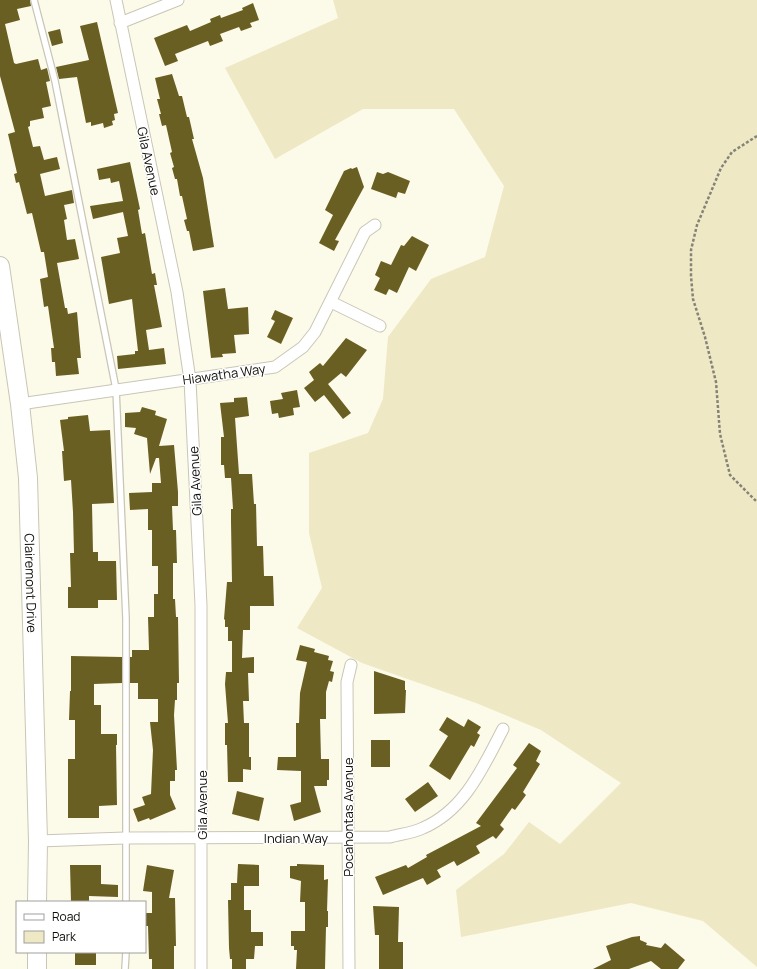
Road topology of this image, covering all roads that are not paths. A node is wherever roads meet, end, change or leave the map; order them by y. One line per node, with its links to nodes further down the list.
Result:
1 (34, 0): 10 (lane)
2 (116, 0): 4 (street, Gila Avenue)
3 (178, 0): 4 (street)
4 (120, 23): 9 (street, Gila Avenue)
5 (375, 225): 7 (street, Hiawatha Way)
6 (0, 266): 11 (main road, Clairemont Drive)
7 (330, 302): 8 (street); 9 (street, Hiawatha Way)
8 (380, 326)
9 (190, 380): 10 (street, Hiawatha Way); 16 (street, Gila Avenue)
10 (116, 389): 11 (street, Hiawatha Way); 15 (lane)
11 (20, 404): 17 (main road, Clairemont Drive)
12 (351, 665): 14 (street, Pocahontas Avenue)
13 (503, 729): 14 (street, Indian Way)
14 (348, 837): 16 (street, Indian Way); 25 (street, Pocahontas Avenue)
15 (125, 838): 16 (street, Indian Way); 17 (street, Indian Way); 19 (lane)
16 (202, 838): 24 (street, Gila Avenue)
17 (38, 842): 18 (main road, Clairemont Drive)
18 (37, 901)
19 (126, 901)
20 (37, 953): 22 (main road)
21 (126, 953): 23 (lane)
22 (36, 969)
23 (125, 969)
24 (201, 969)
25 (349, 969)

